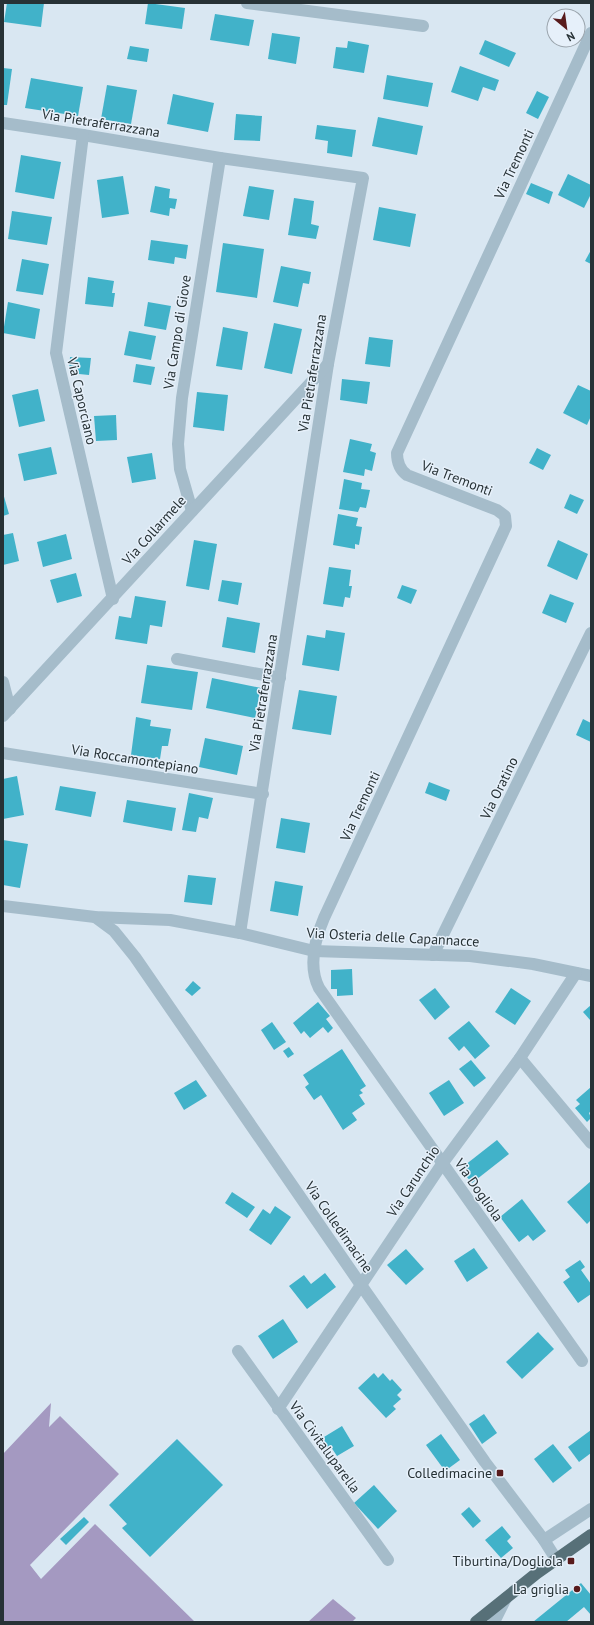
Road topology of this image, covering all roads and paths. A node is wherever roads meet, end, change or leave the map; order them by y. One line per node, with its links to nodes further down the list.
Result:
1 (247, 3): 2 (street)
2 (423, 26)
3 (591, 33): 20 (street, Via Tremonti)
4 (3, 123): 5 (street, Via Pietraferrazzana)
5 (83, 135): 6 (street, Via Pietraferrazzana); 9 (street, Via Caporciano)
6 (220, 158): 7 (street, Via Pietraferrazzana); 8 (street, Via Campo di Giove)
7 (328, 364): 8 (street, Via Collarmele); 12 (street, Via Pietraferrazzana)
8 (192, 511): 9 (street, Via Collarmele)
9 (113, 599): 14 (street, Via Collarmele)
10 (591, 633): 21 (street, Via Oratino)
11 (177, 659): 12 (street)
12 (280, 678): 16 (street, Via Pietraferrazzana)
13 (3, 682): 14 (street)
14 (6, 712)
15 (3, 753): 16 (street, Via Roccamontepiano)
16 (263, 794): 19 (street, Via Pietraferrazzana)
17 (3, 906): 18 (street, Via Osteria delle Capannacce)
18 (95, 917): 19 (street, Via Osteria delle Capannacce); 27 (street, Via Colledimacine)
19 (240, 933): 20 (street, Via Osteria delle Capannacce)
20 (314, 951): 21 (street, Via Osteria delle Capannacce); 26 (street, Via Dogliola)
21 (433, 955): 22 (street, Via Osteria delle Capannacce)
22 (576, 972): 23 (street, Via Osteria delle Capannacce); 24 (street, Via Carunchio)
23 (591, 976)
24 (520, 1058): 25 (street); 26 (street, Via Carunchio)
25 (591, 1143)
26 (442, 1164): 27 (street, Via Carunchio); 29 (street, Via Dogliola)
27 (361, 1285): 30 (street, Via Carunchio); 33 (street, Via Colledimacine)
28 (238, 1351): 30 (street, Via Civitaluparella)
29 (582, 1361)
30 (278, 1409): 35 (street, Via Civitaluparella)
31 (591, 1509): 33 (street)
32 (591, 1535): 34 (main road)
33 (544, 1540): 34 (street, Via Colledimacine)
34 (556, 1558): 36 (main road)
35 (388, 1560)
36 (507, 1596): 37 (main road); 38 (street)
37 (476, 1622)
38 (494, 1622)

